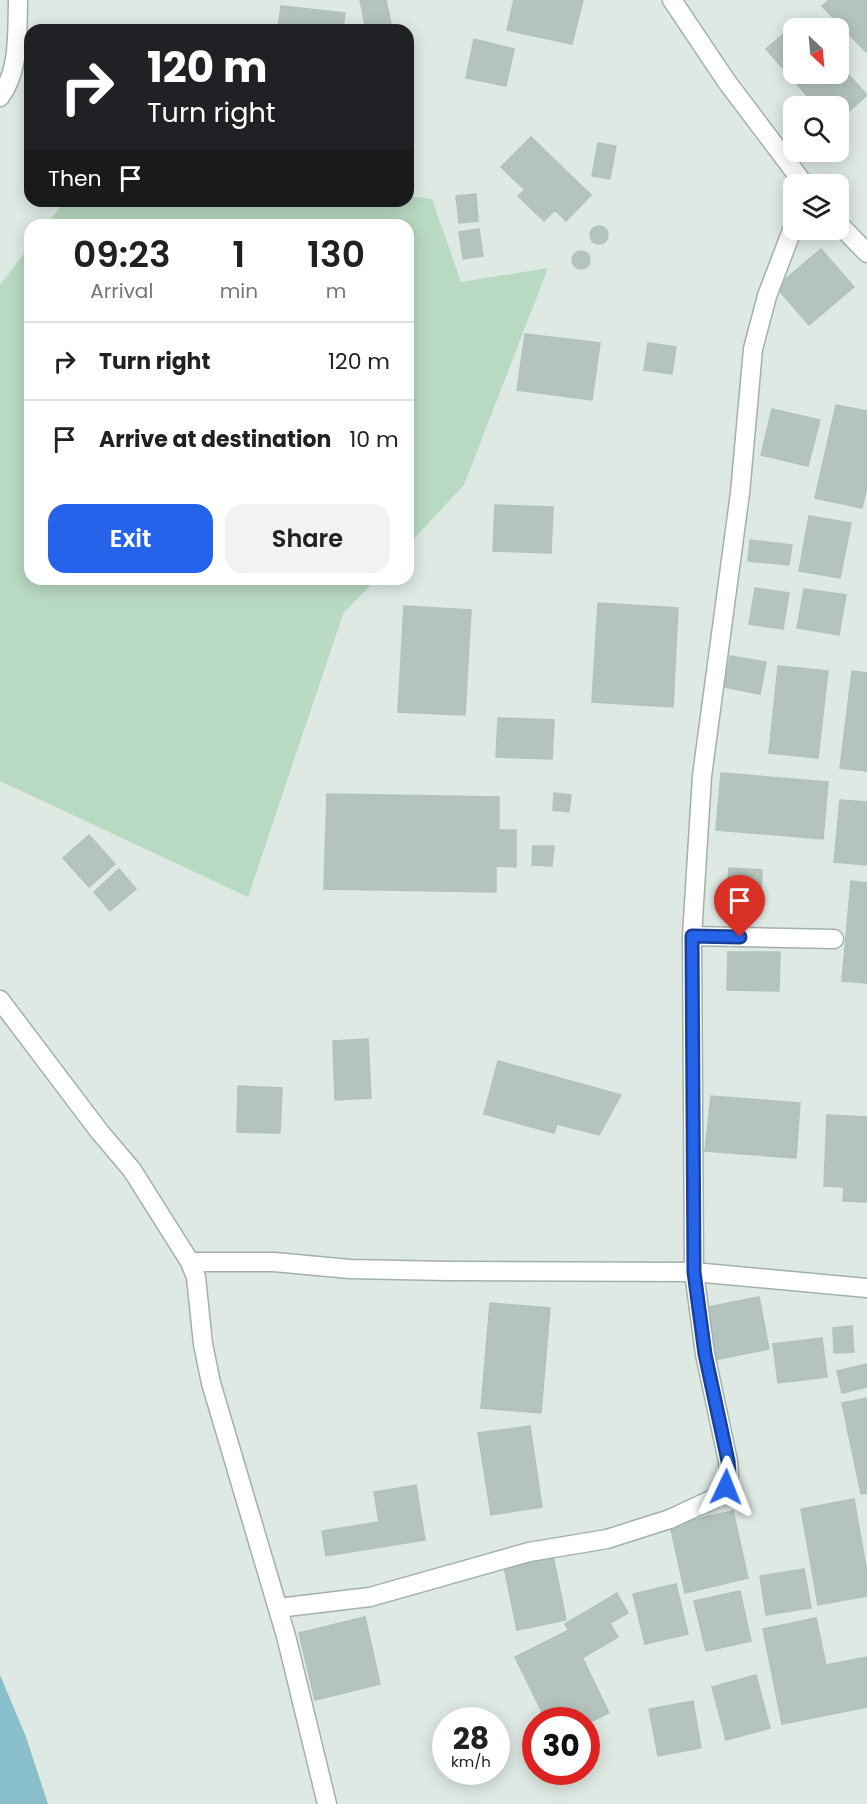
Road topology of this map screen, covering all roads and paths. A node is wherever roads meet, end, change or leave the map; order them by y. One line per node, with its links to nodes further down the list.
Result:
1 (18, 0): 3 (street)
2 (679, 4): 4 (street)
3 (0, 97)
4 (797, 174)
5 (849, 234): 7 (street)
6 (788, 240): 8 (street)
7 (867, 253)
8 (692, 936): 9 (street); 12 (street)
9 (834, 939)
10 (0, 1000): 11 (street)
11 (190, 1262): 12 (street); 14 (street)
12 (694, 1272): 13 (street); 14 (street)
13 (867, 1288)
14 (278, 1608): 15 (street)
15 (327, 1804)

